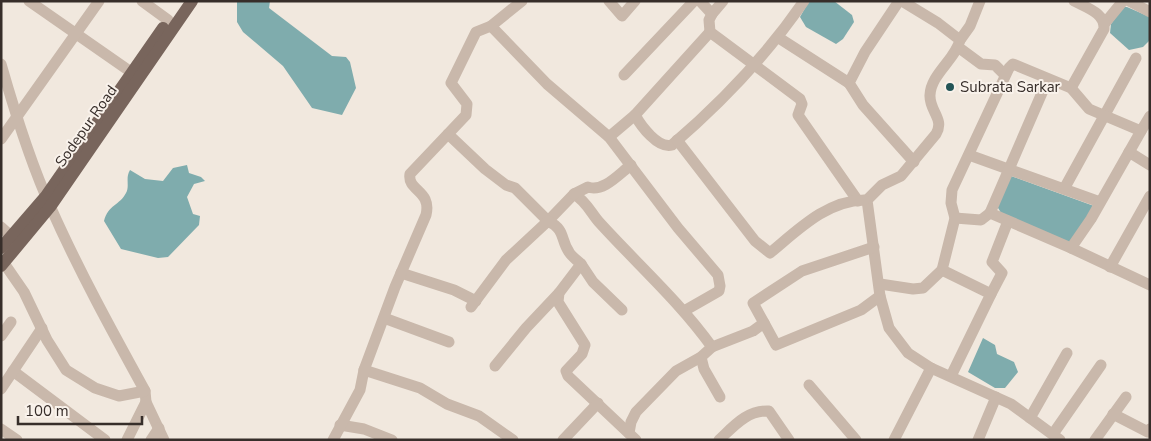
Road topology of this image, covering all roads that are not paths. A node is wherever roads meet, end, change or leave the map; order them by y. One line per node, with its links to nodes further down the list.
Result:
1 (29, 1): 24 (street)
2 (99, 1): 24 (street)
3 (142, 1): 20 (street)
4 (182, 1): 20 (main road)
5 (192, 1): 55 (main road, Sodepur Road)
6 (522, 1): 22 (street)
7 (609, 1): 8 (street)
8 (635, 1)
9 (694, 1): 32 (street)
10 (700, 1): 19 (street)
11 (723, 1): 19 (street)
12 (804, 1): 25 (street)
13 (900, 1): 26 (street); 34 (street)
14 (980, 1): 26 (street)
15 (1074, 1): 21 (street)
16 (1123, 1): 21 (street)
17 (1130, 1): 18 (street)
18 (1150, 12)
19 (712, 14): 23 (street)
20 (168, 20): 30 (main road)
21 (1105, 23): 35 (street)
22 (491, 26): 41 (street); 43 (street)
23 (710, 32): 29 (street); 36 (street)
24 (74, 34): 30 (street); 39 (street)
25 (779, 38): 29 (street); 34 (street)
26 (959, 44): 31 (street); 47 (street)
27 (1136, 58): 37 (street)
28 (1, 64): 39 (street)
29 (754, 66): 44 (street); 54 (street)
30 (131, 72): 55 (main road)
31 (1006, 74): 33 (street); 46 (street)
32 (624, 75)
33 (1048, 79): 35 (street); 50 (street)
34 (849, 84): 47 (street)
35 (1071, 88): 37 (street)
36 (635, 115): 43 (street); 44 (street)
37 (1105, 116): 40 (street); 51 (street)
38 (1150, 116): 40 (street)
39 (16, 117): 42 (street); 55 (street)
40 (1141, 131): 45 (street)
41 (448, 134): 59 (street); 70 (street)
42 (2, 137)
43 (609, 137): 49 (street)
44 (678, 140): 54 (street)
45 (1129, 152): 48 (street); 56 (street)
46 (969, 155): 50 (street); 58 (street)
47 (914, 162): 54 (street)
48 (1150, 164)
49 (631, 165): 52 (street); 77 (street)
50 (1009, 168): 51 (street); 57 (street)
51 (1064, 189): 56 (street)
52 (574, 194): 59 (street); 77 (street)
53 (1150, 196): 68 (street)
54 (862, 200): 63 (street)
55 (48, 201): 62 (main road); 66 (main road, Sodepur Road); 95 (street)
56 (1100, 202): 65 (street)
57 (990, 213): 58 (street); 60 (street)
58 (955, 218): 69 (street)
59 (548, 221): 67 (street); 70 (street)
60 (1008, 221): 65 (street); 74 (street)
61 (1, 227): 62 (street)
62 (12, 236): 64 (main road)
63 (874, 247): 71 (street); 80 (street)
64 (1, 248)
65 (1071, 248): 68 (street)
66 (2, 264): 81 (street)
67 (581, 264): 73 (street); 76 (street)
68 (1110, 268): 72 (street)
69 (942, 270): 71 (street); 74 (street)
70 (401, 273): 78 (street)
71 (880, 284): 75 (street)
72 (1150, 285)
73 (559, 293): 87 (street); 99 (street)
74 (991, 294): 92 (street)
75 (880, 296): 80 (street); 89 (street)
76 (622, 310)
77 (684, 311): 84 (street)
78 (384, 318): 83 (street); 90 (street)
79 (11, 322): 82 (street)
80 (764, 323): 84 (street)
81 (42, 328): 91 (street); 95 (street)
82 (1, 336)
83 (449, 342)
84 (712, 347): 86 (street)
85 (1067, 353): 101 (street)
86 (701, 357): 97 (street); 106 (street)
87 (495, 366)
88 (1101, 366): 107 (street)
89 (931, 368): 92 (street); 108 (street)
90 (364, 370): 102 (street); 116 (street)
91 (13, 372): 94 (street); 110 (street)
92 (951, 376): 98 (street)
93 (809, 385): 120 (street)
94 (1, 389)
95 (146, 396): 103 (street); 111 (street)
96 (1126, 396): 100 (street)
97 (720, 397)
98 (996, 397): 101 (street); 121 (street)
99 (598, 403): 106 (street); 117 (street)
100 (1113, 414): 105 (street); 122 (street)
101 (1030, 418): 107 (street)
102 (340, 425): 114 (street); 115 (street)
103 (158, 428): 112 (street); 113 (street)
104 (1, 429): 109 (street)
105 (1148, 433)
106 (632, 436)
107 (1056, 437)
108 (896, 439)
109 (17, 440)
110 (105, 440)
111 (127, 440)
112 (151, 440)
113 (164, 440)
114 (333, 440)
115 (392, 440)
116 (513, 440)
117 (563, 440)
118 (719, 440): 119 (street)
119 (789, 440)
120 (856, 440)
121 (978, 440)
122 (1095, 440)

